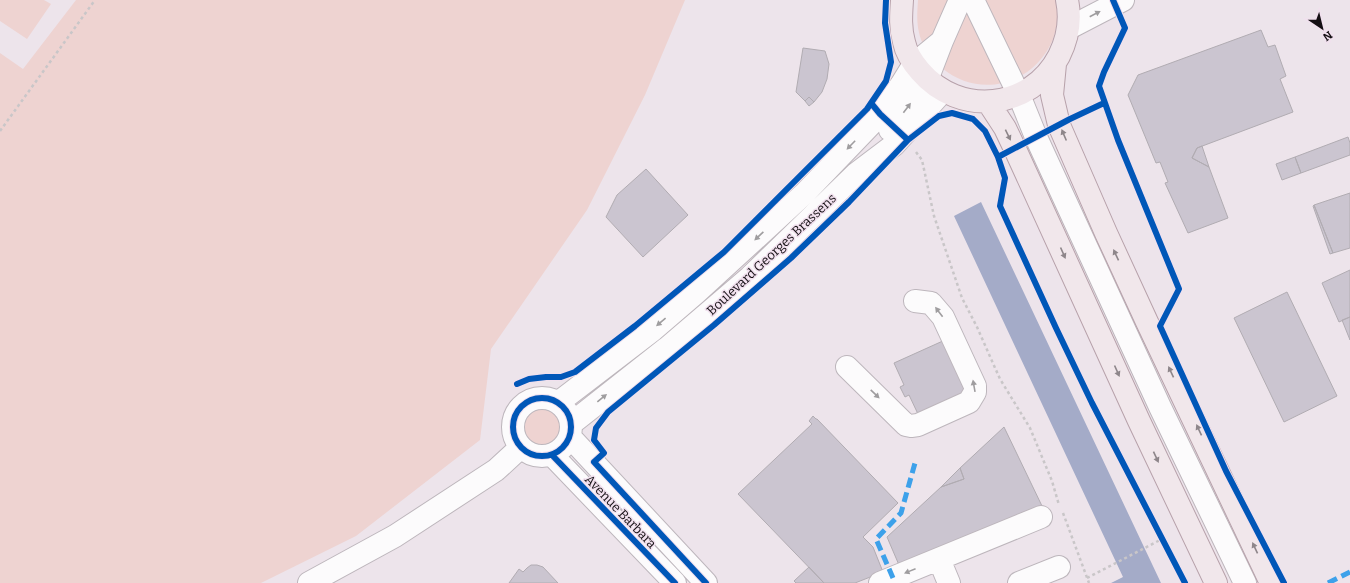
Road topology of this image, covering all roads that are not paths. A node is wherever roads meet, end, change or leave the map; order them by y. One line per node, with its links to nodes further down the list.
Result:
1 (902, 0): 8 (main road)
2 (960, 0): 8 (street)
3 (973, 0): 9 (street)
4 (1067, 0): 6 (main road)
5 (1123, 0): 6 (street, one-way to 5)
6 (1068, 28): 7 (main road)
7 (1055, 64): 9 (main road); 28 (main road, one-way to 7)
8 (928, 78): 10 (main road); 13 (street, Boulevard Georges Brassens, one-way to 13); 14 (street, Boulevard Georges Brassens, one-way to 8)
9 (1019, 95): 10 (main road); 27 (street)
10 (988, 102): 26 (main road, one-way to 26)
11 (915, 301): 12 (street, one-way to 11)
12 (847, 367)
13 (559, 402): 14 (street); 15 (street)
14 (571, 430): 16 (street); 22 (street, Avenue Barbara)
15 (520, 447): 16 (street); 20 (street)
16 (552, 455): 21 (street, Avenue Barbara)
17 (1041, 517): 18 (street)
18 (940, 559): 23 (street, one-way to 23); 24 (street)
19 (1059, 567): 25 (street)
20 (309, 583)
21 (675, 583)
22 (706, 583)
23 (880, 583)
24 (949, 583)
25 (1019, 583)
26 (1216, 583)
27 (1245, 583)
28 (1271, 583)

